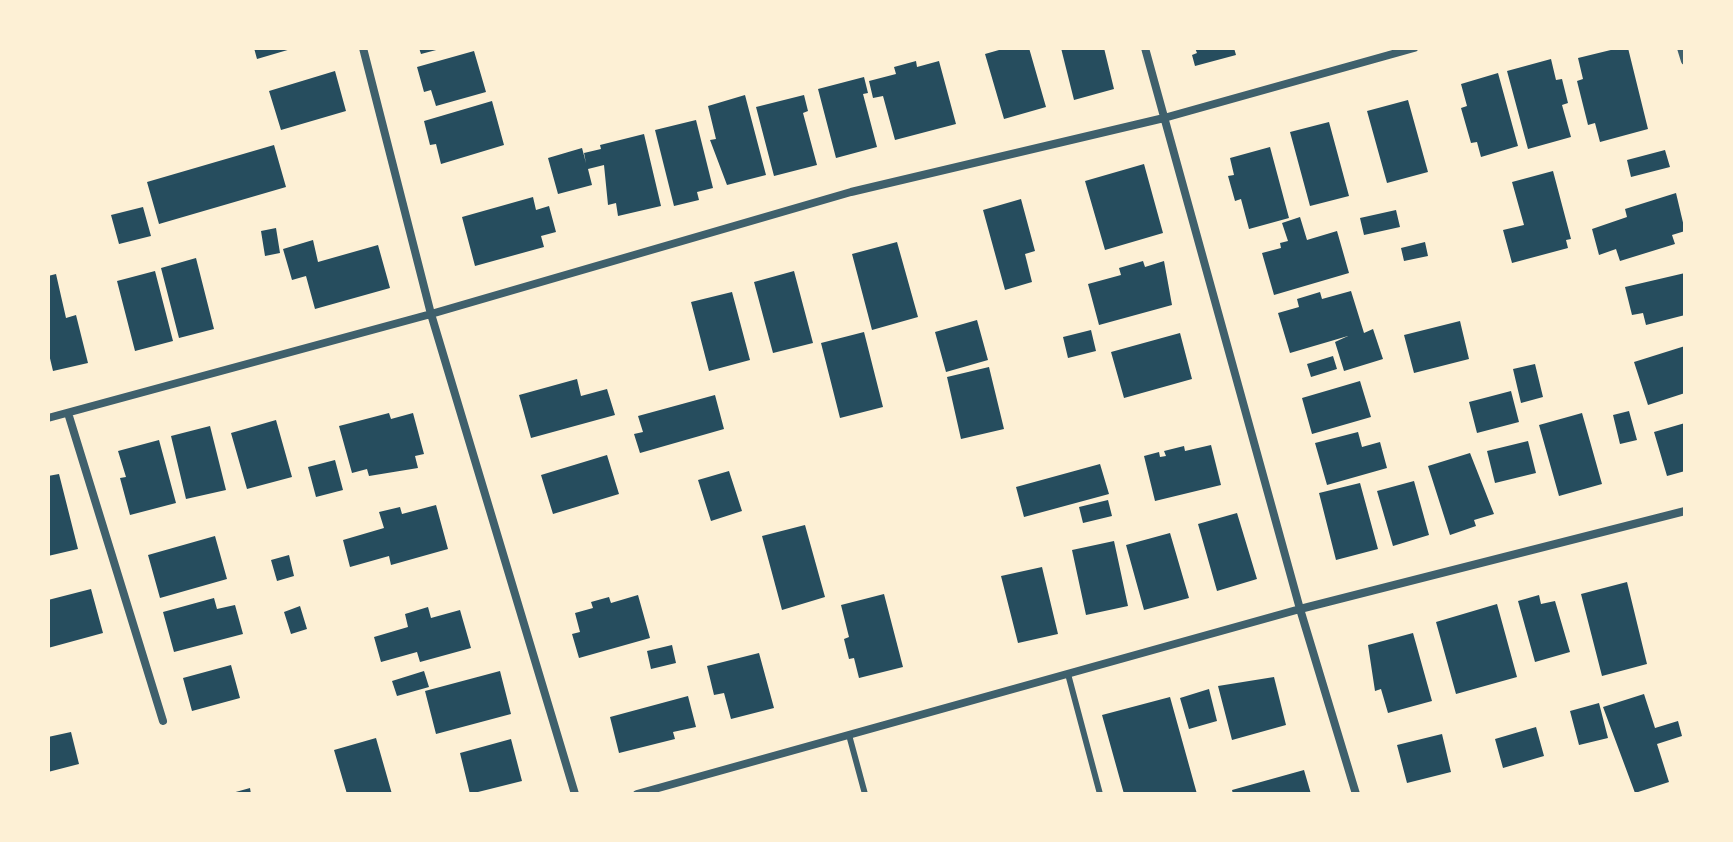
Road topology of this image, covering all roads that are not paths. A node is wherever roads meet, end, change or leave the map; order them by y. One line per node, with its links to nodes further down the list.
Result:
1 (363, 48): 7 (street)
2 (1145, 48): 6 (street)
3 (1414, 48): 6 (street)
4 (1681, 48): 5 (street)
5 (1685, 61)
6 (1164, 118): 7 (street); 11 (street)
7 (431, 314): 8 (street); 15 (street)
8 (68, 413): 9 (street); 13 (street)
9 (48, 418)
10 (1685, 511): 11 (street)
11 (1300, 609): 12 (street); 19 (street)
12 (1068, 674): 14 (street); 18 (lane)
13 (163, 721)
14 (849, 735): 16 (street); 17 (lane)
15 (575, 794)
16 (637, 794)
17 (865, 794)
18 (1100, 794)
19 (1356, 794)

